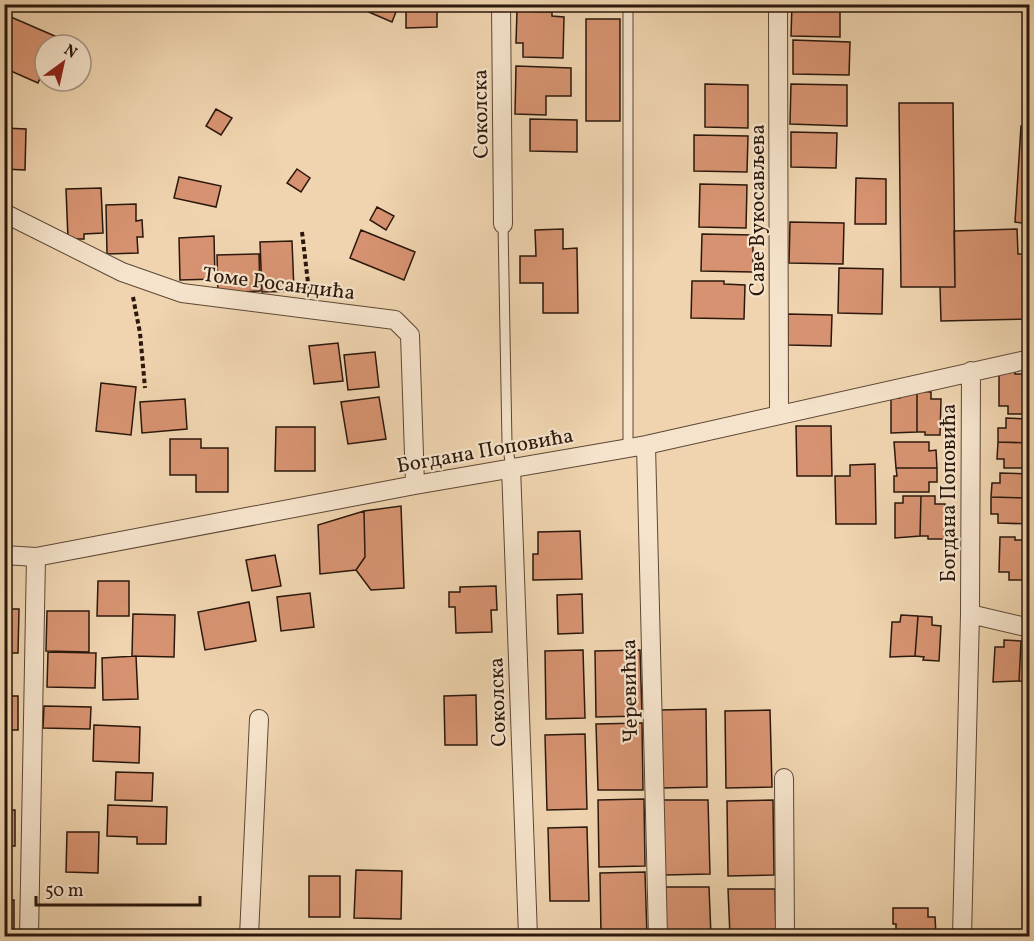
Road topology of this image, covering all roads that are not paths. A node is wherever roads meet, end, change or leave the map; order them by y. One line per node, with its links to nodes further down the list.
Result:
1 (501, 4): 5 (street, Соколска)
2 (628, 4): 9 (lane)
3 (778, 4): 8 (street, Саве Вукосављева)
4 (4, 213): 11 (street, Томе Росандића)
5 (503, 224): 10 (lane)
6 (1029, 359): 7 (street, Богдана Поповића)
7 (971, 371): 8 (street, Богдана Поповића); 14 (street, Богдана Поповића)
8 (779, 415): 9 (street, Богдана Поповића)
9 (637, 446): 10 (street, Богдана Поповића); 21 (street, Черевићка)
10 (511, 467): 11 (street, Богдана Поповића); 20 (street, Соколска)
11 (414, 485): 13 (street, Богдана Поповића)
12 (4, 555): 13 (street, Богдана Поповића)
13 (36, 557): 18 (street)
14 (970, 614): 15 (street); 23 (street)
15 (1029, 628)
16 (259, 718): 19 (street)
17 (784, 778): 22 (street)
18 (29, 936)
19 (249, 936)
20 (528, 936)
21 (658, 936)
22 (785, 936)
23 (962, 936)

